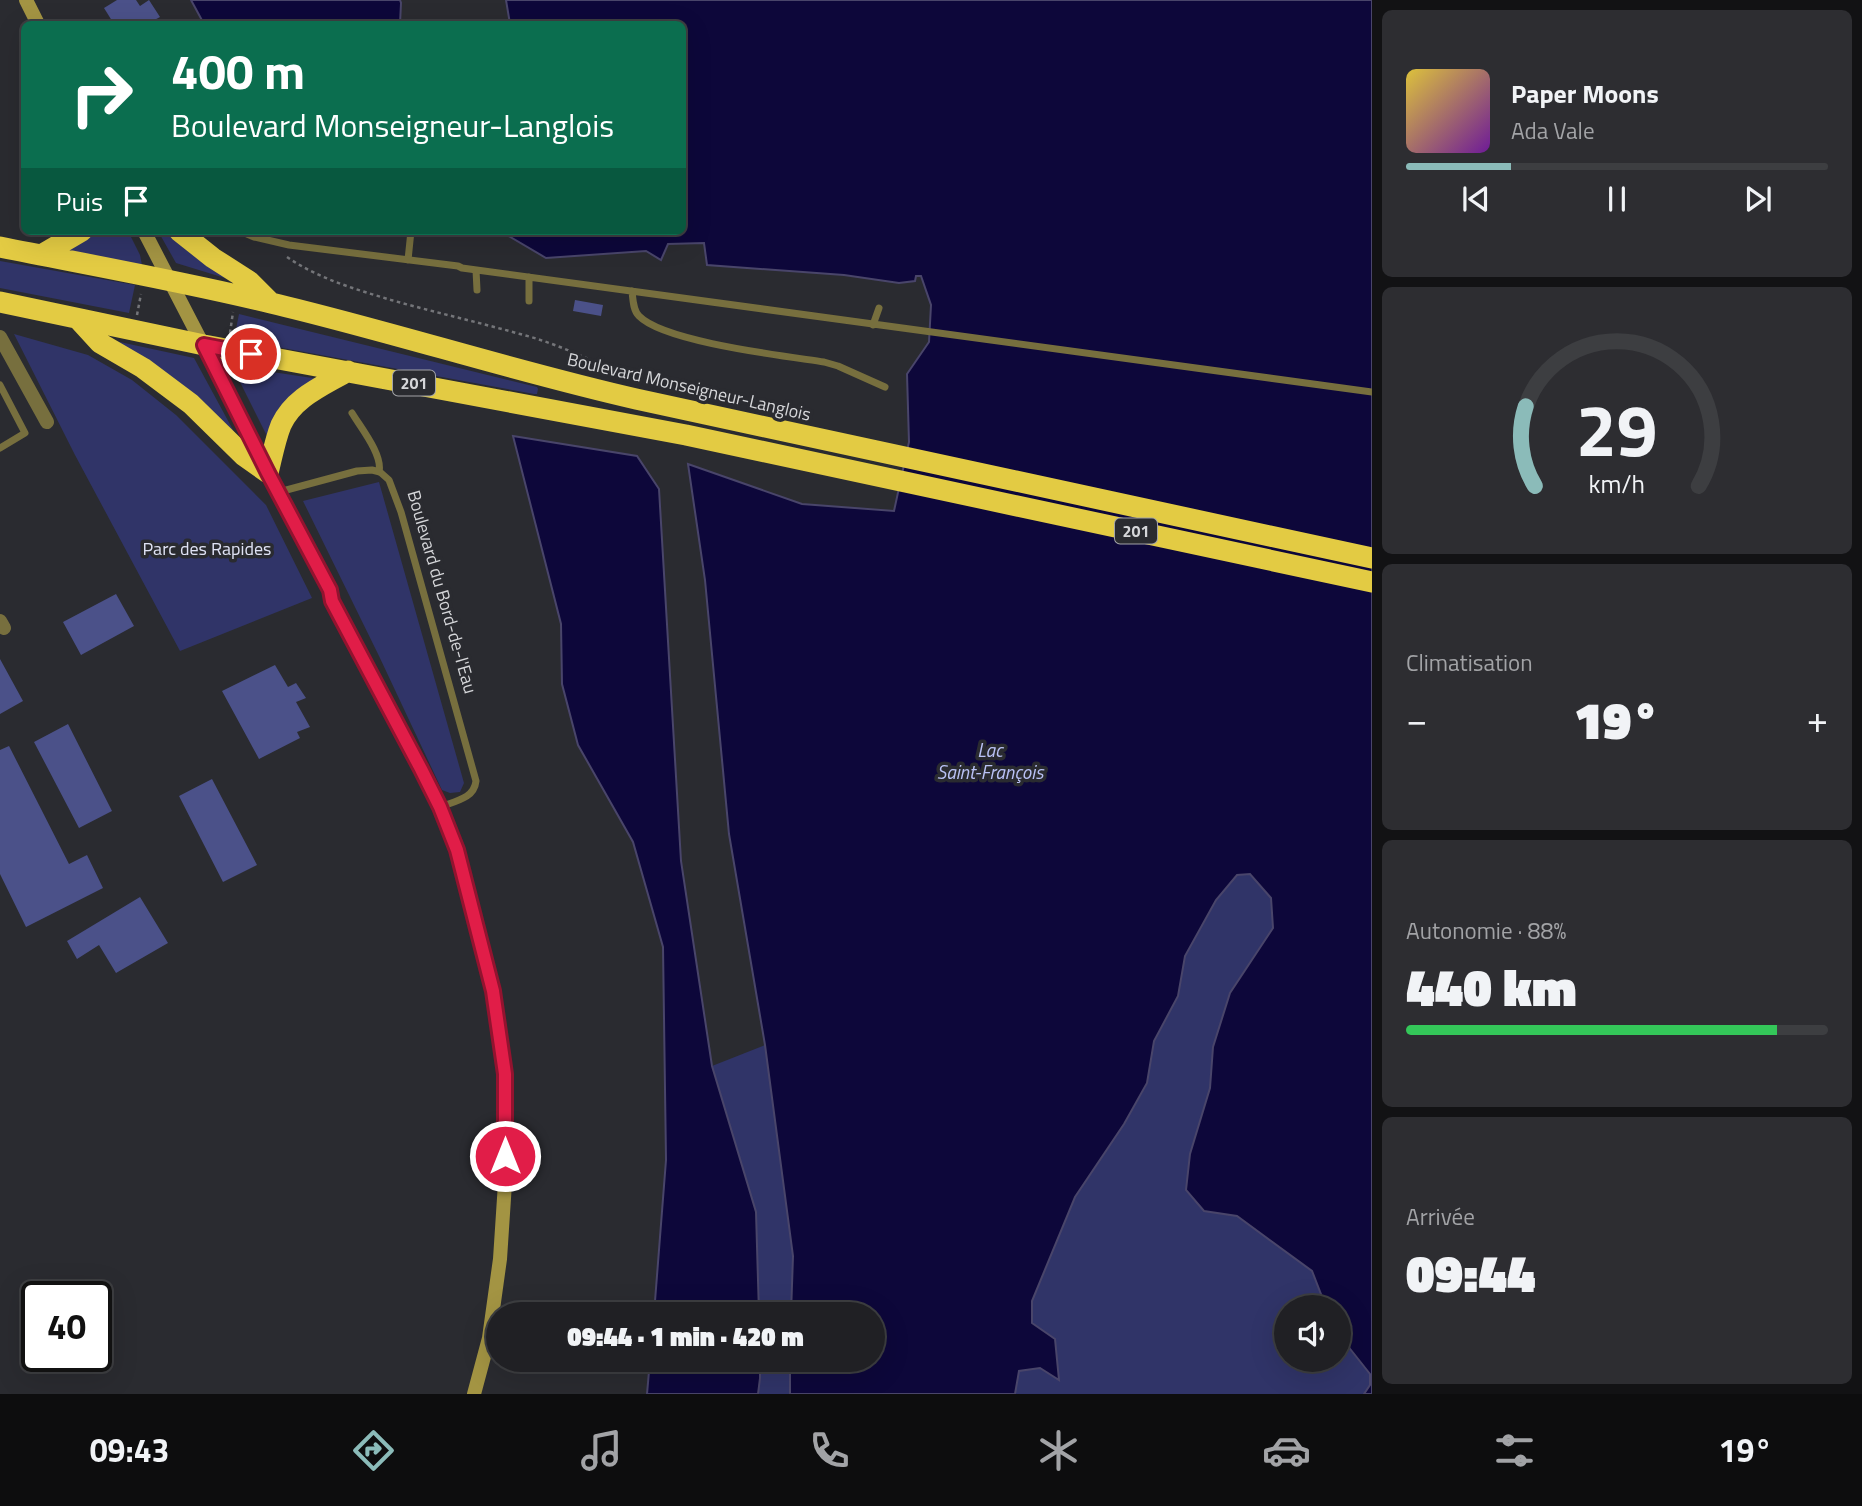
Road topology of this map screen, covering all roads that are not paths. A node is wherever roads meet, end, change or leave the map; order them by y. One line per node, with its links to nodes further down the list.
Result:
1 (26, 0): 2 (street)
2 (36, 21)
3 (75, 235): 9 (highway)
4 (146, 235): 13 (street)
5 (185, 235): 18 (highway)
6 (249, 235): 10 (lane)
7 (411, 235): 10 (lane)
8 (0, 247): 9 (highway, Boulevard Monseigneur-Langlois / 201)
9 (41, 255): 13 (highway, Boulevard Monseigneur-Langlois / 201)
10 (408, 260): 11 (lane)
11 (476, 270): 12 (lane); 14 (lane)
12 (529, 277): 15 (lane); 16 (lane)
13 (169, 280): 18 (highway, Boulevard Monseigneur-Langlois / 201); 23 (street)
14 (477, 290)
15 (632, 291): 21 (lane); 26 (lane)
16 (529, 301)
17 (0, 302): 20 (highway, 201)
18 (270, 302): 34 (highway, Boulevard Monseigneur-Langlois / 201)
19 (879, 308): 21 (lane)
20 (78, 319): 23 (highway, 201); 32 (highway)
21 (873, 325): 27 (lane)
22 (0, 337): 29 (street)
23 (204, 345): 24 (highway, 201); 32 (street)
24 (348, 371): 32 (highway); 35 (highway, 201)
25 (0, 385): 30 (lane)
26 (885, 387)
27 (1372, 392)
28 (352, 413): 31 (lane, Boulevard du Bord-de-l'Eau)
29 (47, 422)
30 (0, 448)
31 (379, 472): 33 (lane); 36 (lane, Boulevard du Bord-de-l'Eau)
32 (268, 473): 33 (street)
33 (279, 492): 36 (street)
34 (1372, 558)
35 (1372, 582)
36 (440, 807): 37 (street)
37 (474, 1394)

